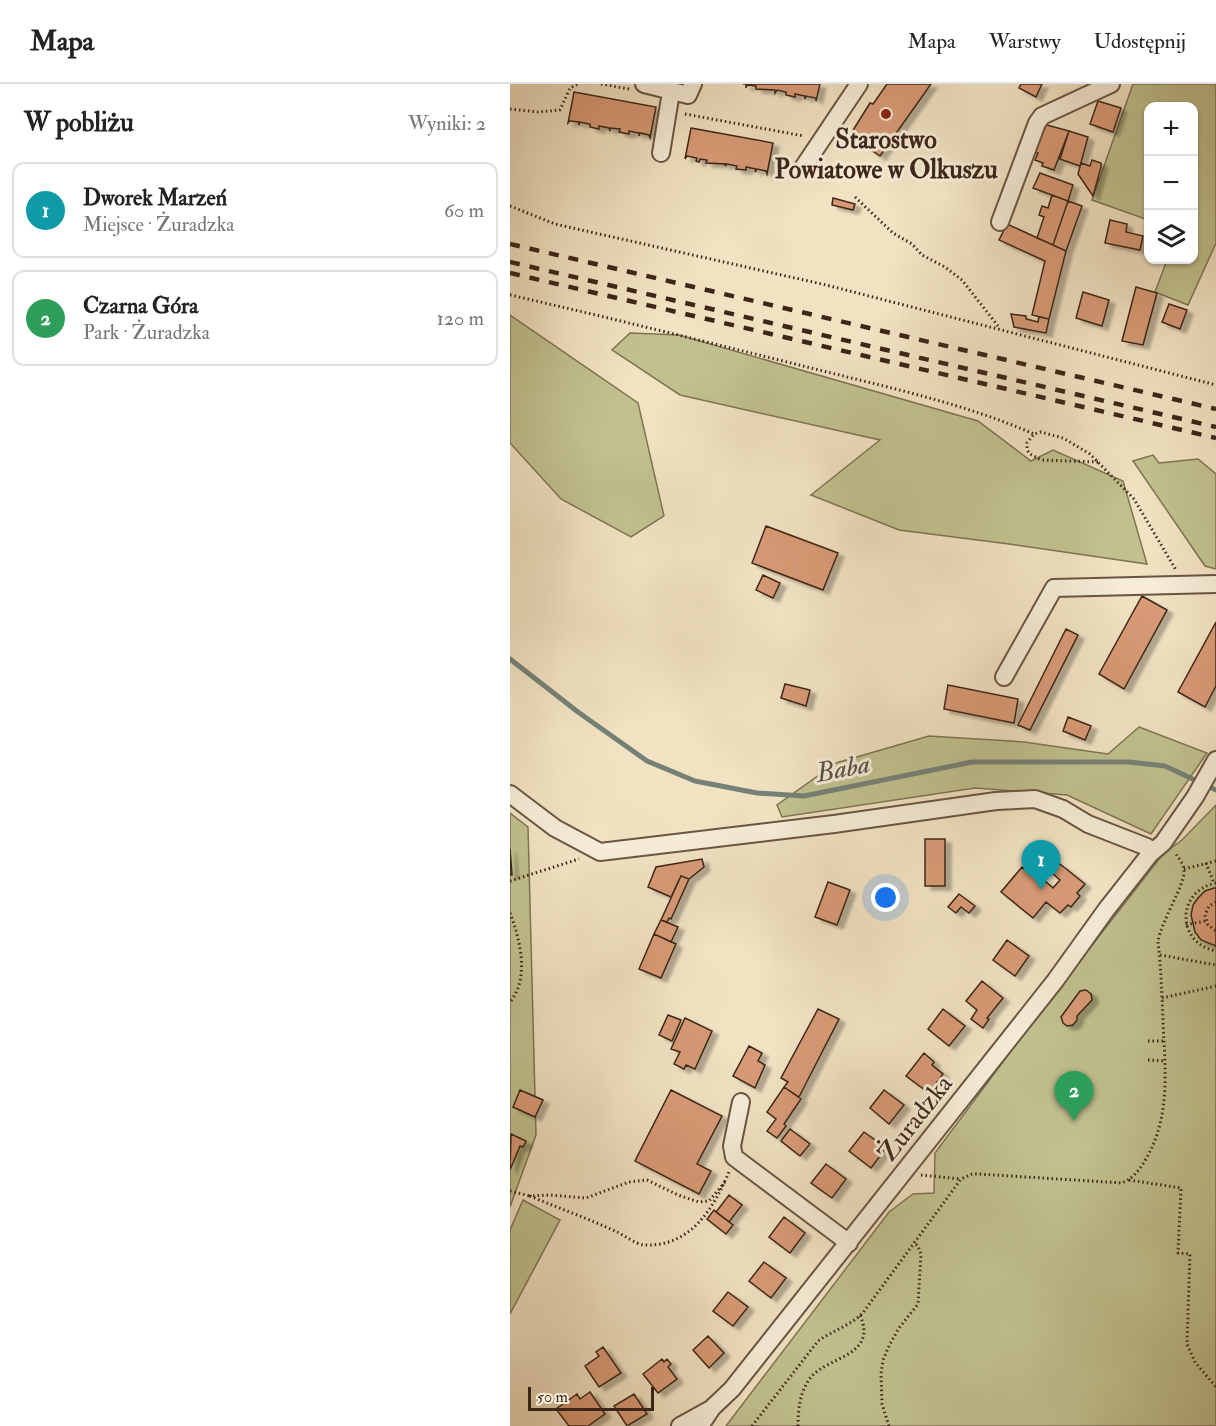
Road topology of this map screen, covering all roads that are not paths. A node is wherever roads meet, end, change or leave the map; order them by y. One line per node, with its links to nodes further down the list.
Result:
1 (644, 84): 5 (street)
2 (693, 84): 5 (street)
3 (859, 84): 7 (street)
4 (1111, 84): 8 (street)
5 (671, 92): 6 (street)
6 (661, 153)
7 (802, 169)
8 (1000, 222)
9 (1216, 584): 10 (street)
10 (1004, 677)
11 (1214, 764): 13 (street, Żuradzka)
12 (510, 794): 13 (street)
13 (1156, 848): 15 (street, Żuradzka)
14 (741, 1102): 15 (street)
15 (849, 1243): 16 (street, Żuradzka)
16 (712, 1408): 17 (street); 18 (street)
17 (680, 1426)
18 (700, 1426)

